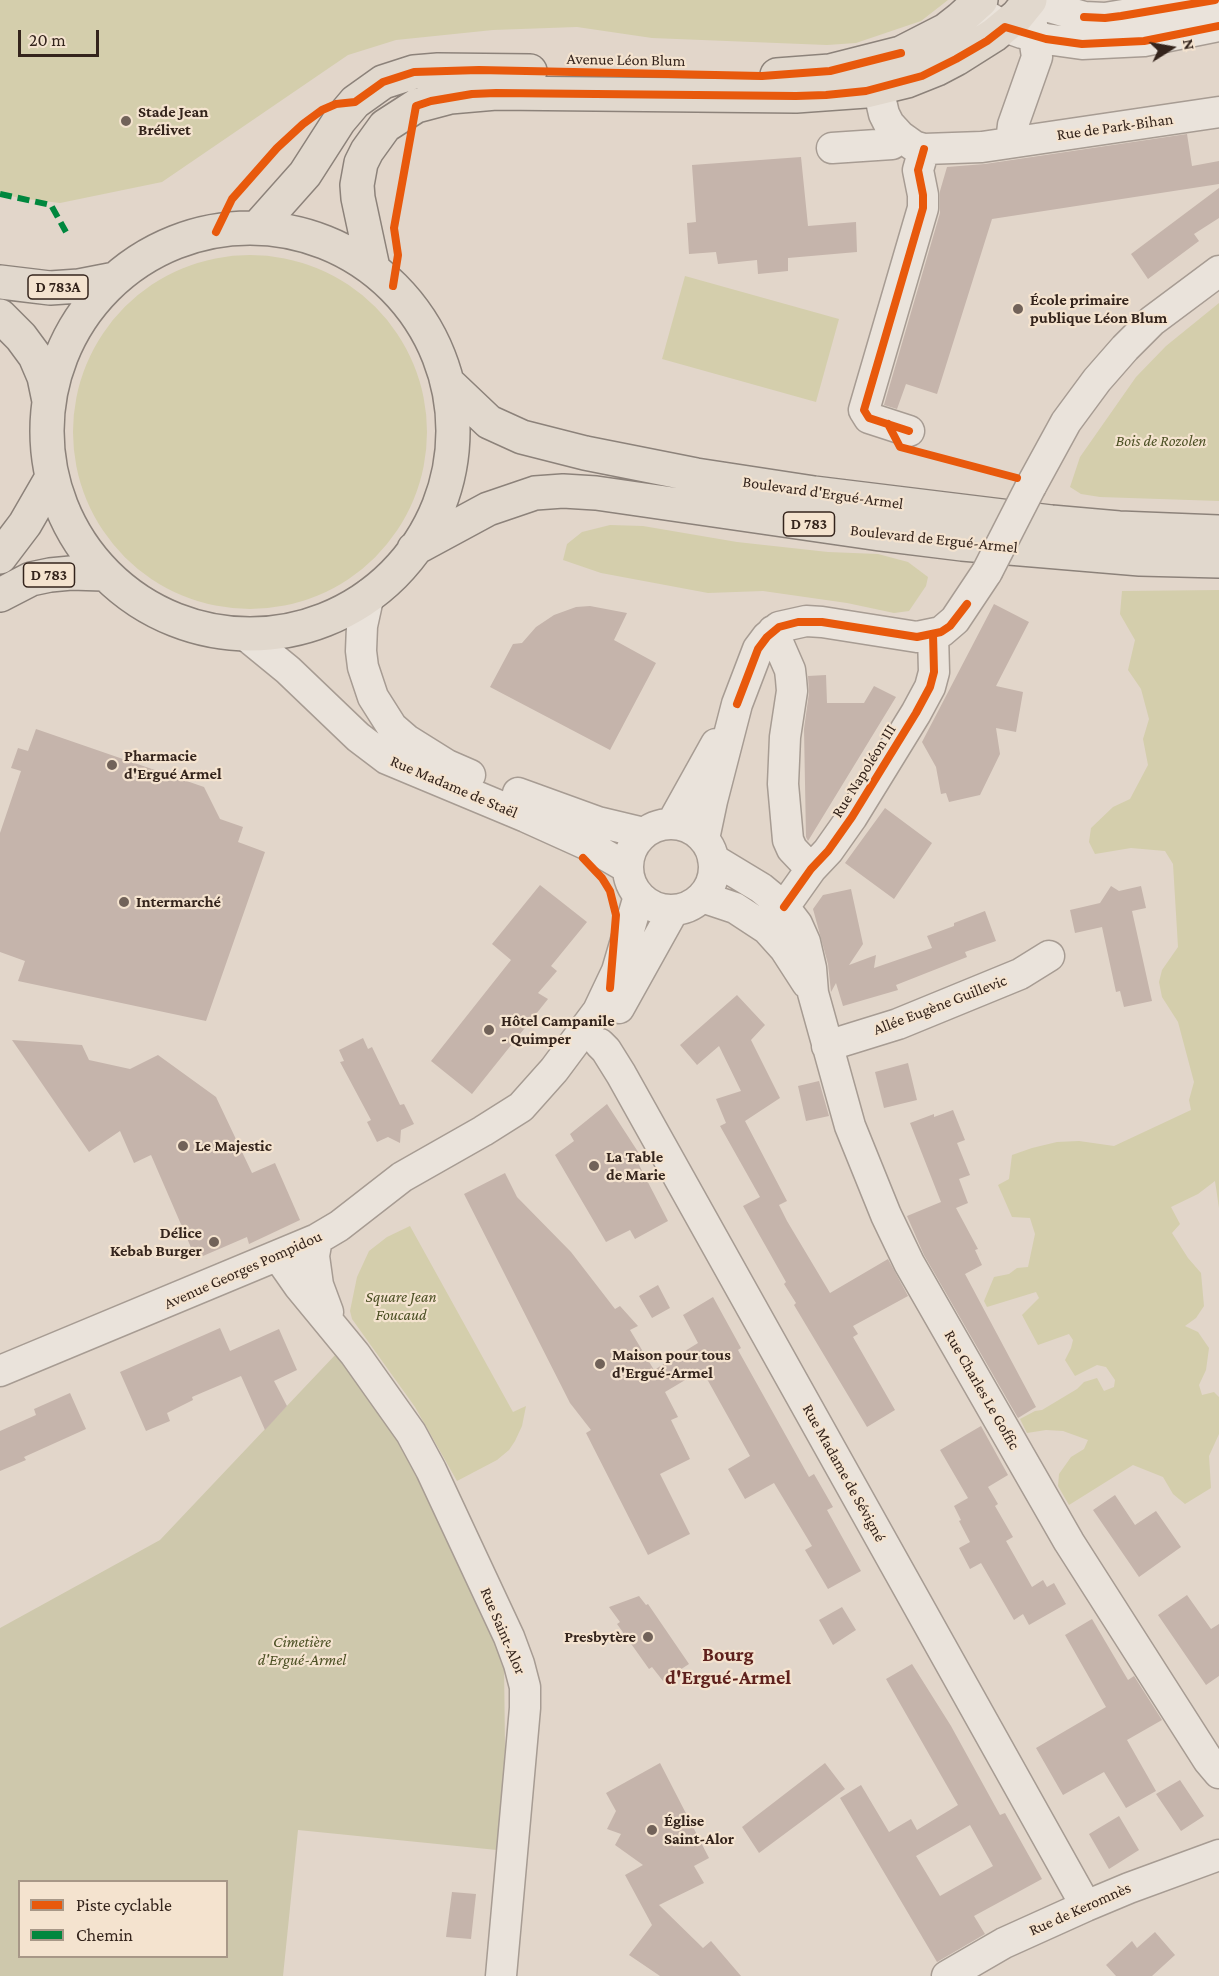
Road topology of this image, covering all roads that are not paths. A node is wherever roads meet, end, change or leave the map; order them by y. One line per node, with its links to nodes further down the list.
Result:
1 (1028, 0): 2 (street); 6 (main road, Avenue Léon Blum)
2 (1215, 0)
3 (977, 4): 6 (street); 8 (main road, Avenue Léon Blum)
4 (1219, 15): 7 (street)
5 (1219, 26): 7 (street)
6 (1020, 31): 7 (street); 9 (main road, Avenue Léon Blum); 11 (street)
7 (1176, 35)
8 (901, 53): 9 (street, Avenue Léon Blum); 14 (main road, Avenue Léon Blum)
9 (878, 88): 12 (street); 15 (main road, Avenue Léon Blum)
10 (1219, 112): 11 (street, Rue de Park-Bihan)
11 (1011, 142): 12 (street)
12 (912, 143): 13 (street); 22 (street)
13 (832, 148)
14 (257, 228): 15 (main road); 17 (main road)
15 (374, 268): 20 (main road)
16 (1219, 271): 33 (street, bridge)
17 (115, 279): 18 (main road, D 783A); 21 (main road)
18 (0, 282)
19 (0, 316): 21 (main road)
20 (449, 384): 24 (main road, Boulevard d'Ergué-Armel / D 783); 25 (main road)
21 (49, 401): 23 (main road)
22 (909, 431)
23 (51, 479): 26 (main road, D 783); 28 (main road)
24 (1219, 532)
25 (412, 550): 27 (main road, Boulevard de Ergué-Armel / D 783); 29 (main road)
26 (0, 556)
27 (1219, 561)
28 (103, 574): 30 (main road, D 783); 32 (main road)
29 (369, 594): 32 (main road); 36 (street, Rue Madame de Staël)
30 (0, 595)
31 (773, 631): 33 (street); 34 (street); 39 (street)
32 (244, 634): 38 (street, Rue Madame de Staël)
33 (933, 634): 39 (street, Rue Napoléon III)
34 (737, 704): 35 (street); 37 (street)
35 (672, 823): 36 (street); 37 (street)
36 (644, 833): 38 (street)
37 (709, 849): 41 (street); 42 (street, Rue Charles Le Goffic)
38 (627, 868): 40 (street)
39 (812, 869): 42 (street, Rue Napoléon III)
40 (639, 896): 43 (street); 46 (street)
41 (702, 897): 43 (street); 45 (street, Rue Charles Le Goffic)
42 (784, 907): 45 (street, Rue Charles Le Goffic)
43 (673, 911): 46 (street, Avenue Georges Pompidou)
44 (1049, 956): 47 (street, Allée Eugène Guillevic)
45 (813, 993): 47 (street, Rue Charles Le Goffic)
46 (589, 1042): 48 (street, Avenue Georges Pompidou); 54 (street, Rue Madame de Sévigné)
47 (826, 1046): 52 (street, Rue Charles Le Goffic)
48 (317, 1239): 49 (street, Avenue Georges Pompidou); 50 (street, Rue Saint-Alor)
49 (278, 1256): 50 (street, Rue Saint-Alor); 51 (street, Avenue Georges Pompidou)
50 (334, 1326): 55 (street, Rue Saint-Alor)
51 (0, 1371)
52 (1212, 1757)
53 (1219, 1855): 54 (street, Rue de Keromnès)
54 (1086, 1906): 56 (street, Rue de Keromnès)
55 (501, 1976)
56 (947, 1976)

